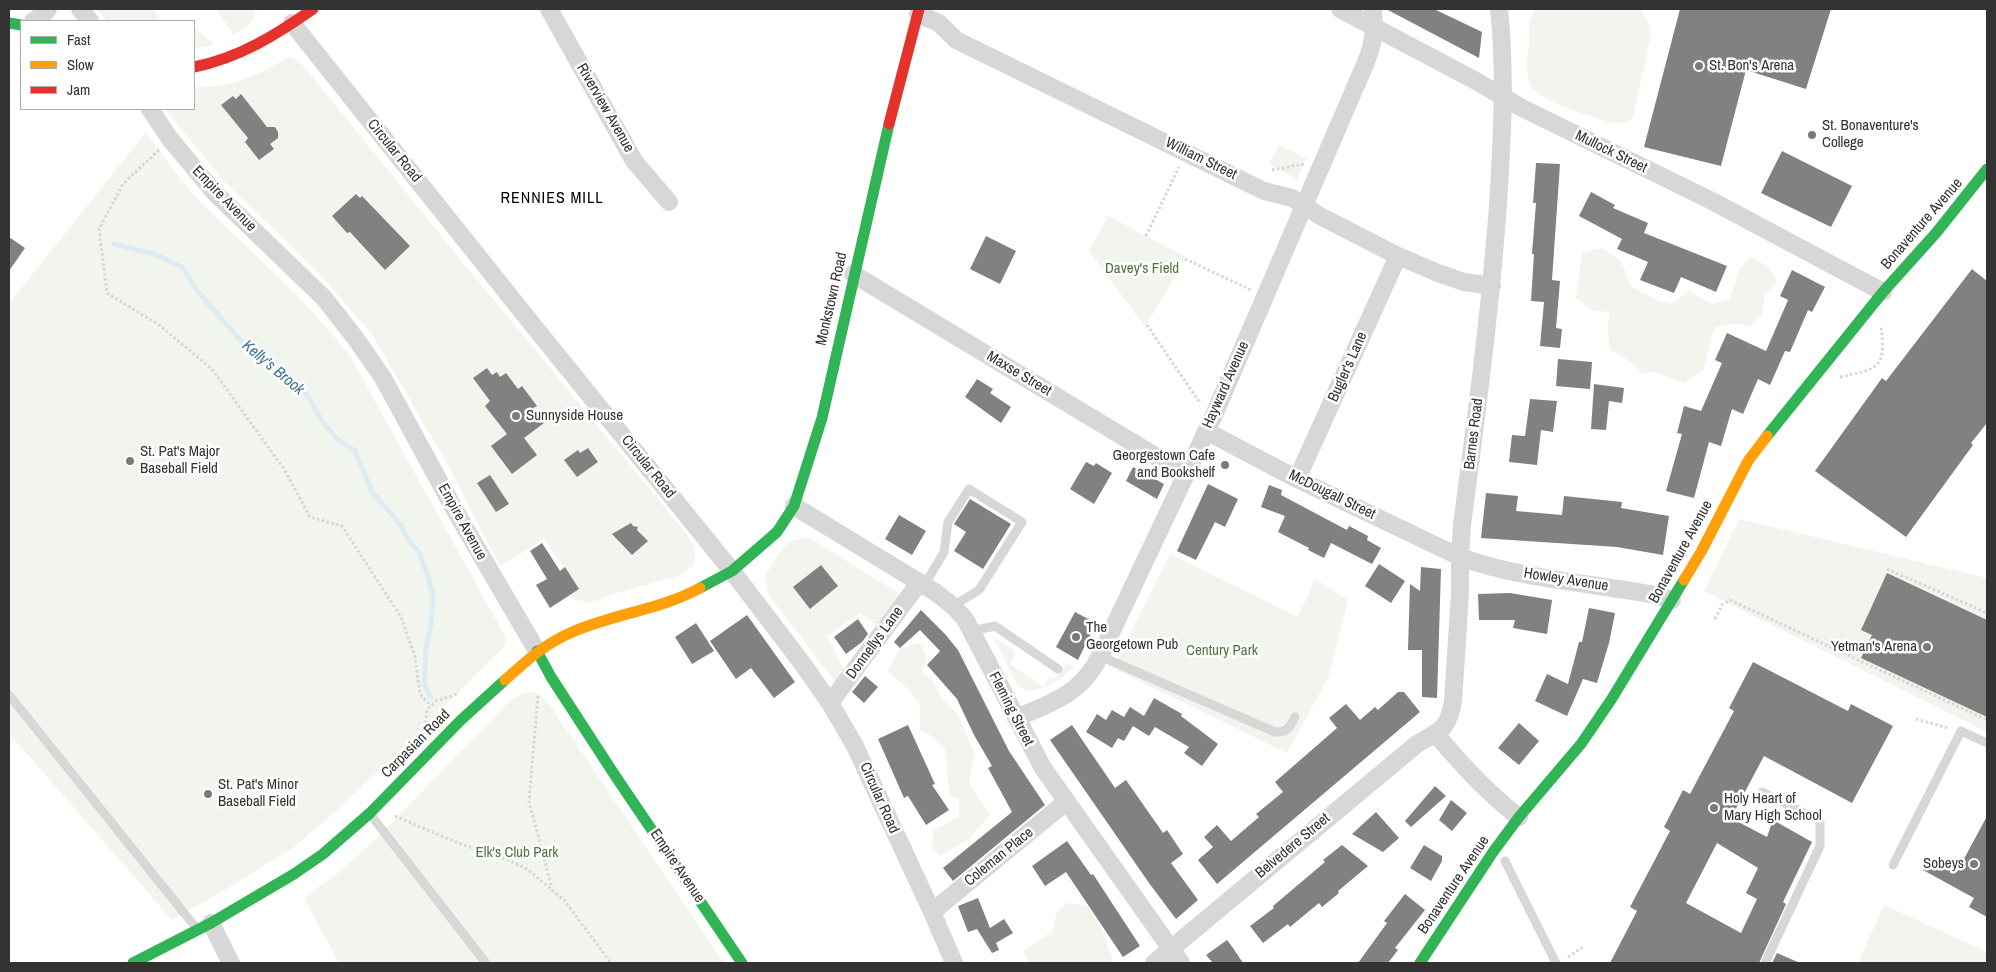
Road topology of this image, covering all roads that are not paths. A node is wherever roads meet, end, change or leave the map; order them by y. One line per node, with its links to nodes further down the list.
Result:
1 (48, 9): 9 (street)
2 (80, 9): 10 (street)
3 (312, 9): 11 (street)
4 (548, 9): 17 (street, Riverview Avenue)
5 (1340, 9): 12 (street, Mullock Street)
6 (1373, 9): 12 (street, Hayward Avenue)
7 (1499, 9): 14 (street, Barnes Road)
8 (918, 11): 18 (street, William Street); 20 (street, Monkstown Road)
9 (35, 20)
10 (89, 20)
11 (290, 20): 13 (street); 28 (street, Circular Road)
12 (1375, 28): 14 (street, Mullock Street); 18 (street, Hayward Avenue)
13 (195, 68)
14 (1504, 98): 21 (street, Barnes Road); 22 (street, Mullock Street)
15 (151, 110): 33 (street, Empire Avenue)
16 (1987, 169): 22 (street, Bonaventure Avenue)
17 (669, 202)
18 (1304, 206): 19 (street, William Street); 23 (street, Hayward Avenue)
19 (1398, 256): 21 (street, William Street); 25 (street, Bugler's Lane)
20 (853, 274): 24 (street, Maxse Street); 26 (street, Monkstown Road)
21 (1492, 286): 27 (street, Barnes Road)
22 (1883, 292): 30 (street, Bonaventure Avenue)
23 (1206, 431): 24 (street, Hayward Avenue); 25 (street, McDougall Street)
24 (1185, 474): 34 (street, Hayward Avenue)
25 (1298, 479): 27 (street, McDougall Street)
26 (794, 506): 28 (street, Monkstown Road); 29 (street, Fleming Street)
27 (1460, 557): 30 (street, Howley Avenue); 40 (street, Barnes Road)
28 (732, 571): 33 (street, Carpasian Road); 37 (street, Circular Road)
29 (921, 584): 31 (street, Fleming Street); 31 (lane); 37 (street, Donnellys Lane)
30 (1672, 600): 45 (street, Bonaventure Avenue)
31 (953, 606): 32 (street, Fleming Street)
32 (971, 631): 35 (lane); 39 (street, Fleming Street)
33 (537, 651): 44 (street, Carpasian Road); 54 (street, Empire Avenue)
34 (1100, 656): 38 (lane); 39 (street, Hayward Avenue)
35 (1058, 669)
36 (9, 695): 49 (lane)
37 (830, 703): 48 (street, Circular Road)
38 (1295, 717)
39 (1016, 718): 43 (street, Fleming Street)
40 (1435, 733): 45 (street); 50 (street, Belvedere Street)
41 (1987, 744): 47 (lane)
42 (1762, 792): 59 (lane)
43 (1066, 802): 48 (street, Coleman Place); 50 (street, Fleming Street)
44 (370, 813): 49 (street, Carpasian Road); 53 (lane)
45 (1519, 817): 57 (street, Bonaventure Avenue)
46 (1506, 861): 58 (lane)
47 (1893, 865)
48 (932, 912): 55 (street, Circular Road)
49 (204, 927): 51 (street, Carpasian Road); 52 (street)
50 (1176, 956): 56 (street, Belvedere Street)
51 (133, 963)
52 (231, 963)
53 (486, 963)
54 (742, 963)
55 (954, 963)
56 (1154, 963)
57 (1420, 963)
58 (1556, 963)
59 (1765, 963)

